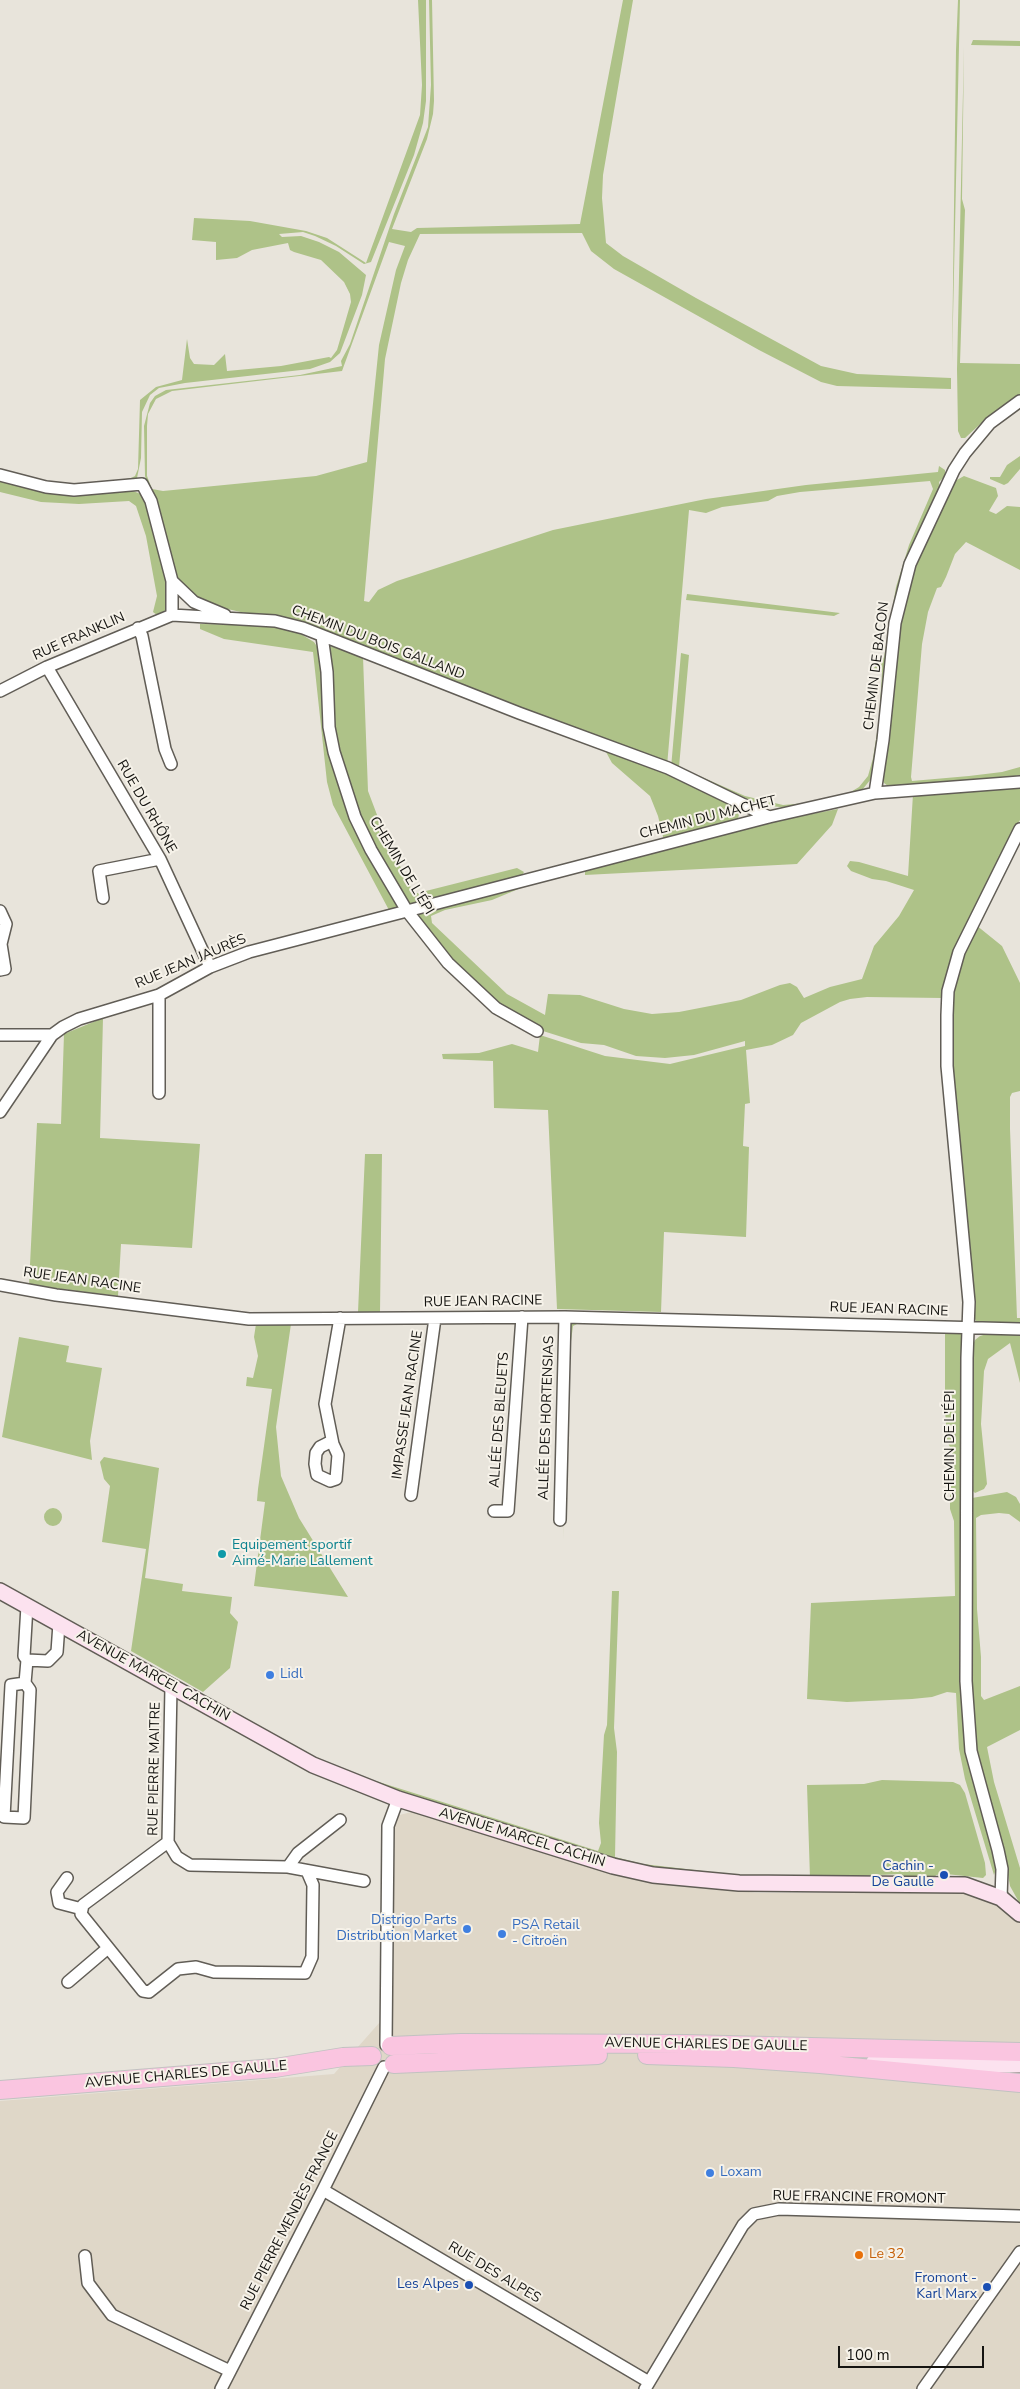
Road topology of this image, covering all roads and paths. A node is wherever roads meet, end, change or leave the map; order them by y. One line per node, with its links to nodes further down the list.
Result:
1 (1020, 401): 12 (street, CHEMIN DE BACON)
2 (0, 475): 3 (street)
3 (172, 581): 4 (street); 5 (street)
4 (172, 615): 5 (street, CHEMIN DU BOIS GALLAND); 6 (street, RUE FRANKLIN)
5 (234, 618): 7 (street, CHEMIN DU BOIS GALLAND)
6 (138, 628): 8 (street, RUE FRANKLIN); 10 (street)
7 (322, 636): 13 (street, CHEMIN DU BOIS GALLAND); 18 (street, CHEMIN DE L'ÉPI)
8 (48, 667): 9 (street, RUE FRANKLIN); 15 (street, RUE DU RHÔNE)
9 (0, 691)
10 (171, 764)
11 (1020, 782): 12 (street, CHEMIN DU MACHET)
12 (875, 793): 13 (street, CHEMIN DU MACHET)
13 (769, 817): 18 (street, CHEMIN DU MACHET)
14 (1020, 829): 32 (street, CHEMIN DE L'ÉPI)
15 (160, 859): 16 (street); 19 (street, RUE DU RHÔNE)
16 (102, 898)
17 (0, 910): 20 (street)
18 (408, 910): 19 (street, RUE JEAN JAURÈS); 22 (street, CHEMIN DE L'ÉPI)
19 (210, 967): 21 (street, RUE JEAN JAURÈS)
20 (0, 970)
21 (159, 995): 24 (street, RUE JEAN JAURÈS); 25 (street)
22 (537, 1031)
23 (0, 1035): 24 (street)
24 (52, 1035): 26 (street, RUE JEAN JAURÈS)
25 (159, 1093)
26 (0, 1112)
27 (0, 1285): 30 (street, RUE JEAN RACINE)
28 (565, 1316): 29 (street, RUE JEAN RACINE); 32 (street, RUE JEAN RACINE); 37 (street, ALLÉE DES HORTENSIAS)
29 (522, 1317): 31 (street, RUE JEAN RACINE); 36 (street, ALLÉE DES BLEUETS)
30 (340, 1318): 31 (street, RUE JEAN RACINE); 34 (street)
31 (435, 1318): 35 (street, IMPASSE JEAN RACINE)
32 (969, 1328): 33 (street, RUE JEAN RACINE); 55 (street, CHEMIN DE L'ÉPI)
33 (1020, 1329)
34 (332, 1441)
35 (411, 1495)
36 (494, 1510)
37 (560, 1520)
38 (0, 1591): 39 (street, AVENUE MARCEL CACHIN)
39 (27, 1606): 40 (street, AVENUE MARCEL CACHIN); 41 (street)
40 (59, 1624): 41 (street); 44 (street, AVENUE MARCEL CACHIN)
41 (27, 1660): 42 (street)
42 (25, 1683): 43 (street); 48 (street)
43 (5, 1685): 45 (street)
44 (171, 1687): 47 (street, AVENUE MARCEL CACHIN); 50 (street, RUE PIERRE MAITRE)
45 (4, 1724): 46 (street)
46 (3, 1770): 48 (street)
47 (398, 1799): 55 (street, AVENUE MARCEL CACHIN); 61 (street)
48 (2, 1816)
49 (340, 1820): 51 (street)
50 (168, 1842): 51 (street, RUE PIERRE MAITRE); 56 (street)
51 (288, 1868): 52 (street, RUE PIERRE MAITRE)
52 (307, 1871): 54 (street, RUE PIERRE MAITRE); 58 (street)
53 (68, 1878): 56 (street)
54 (364, 1881)
55 (1001, 1898): 57 (street, AVENUE MARCEL CACHIN)
56 (82, 1909): 58 (street)
57 (1020, 1914)
58 (108, 1948): 59 (street)
59 (68, 1982)
60 (1020, 2052): 61 (main road, AVENUE CHARLES DE GAULLE)
61 (385, 2055): 62 (main road, AVENUE CHARLES DE GAULLE); 65 (main road, AVENUE CHARLES DE GAULLE); 66 (street, RUE PIERRE MENDÈS FRANCE)
62 (820, 2064): 63 (street, AVENUE CHARLES DE GAULLE); 64 (main road, AVENUE CHARLES DE GAULLE)
63 (1020, 2065)
64 (1020, 2083)
65 (0, 2090)
66 (323, 2190): 70 (street, RUE PIERRE MENDÈS FRANCE); 71 (street, RUE DES ALPES)
67 (1020, 2216): 71 (street, RUE FRANCINE FROMONT)
68 (1020, 2252): 73 (street)
69 (85, 2256): 70 (street)
70 (230, 2371): 72 (street, RUE PIERRE MENDÈS FRANCE)
71 (647, 2386)
72 (220, 2389)
73 (923, 2389)

